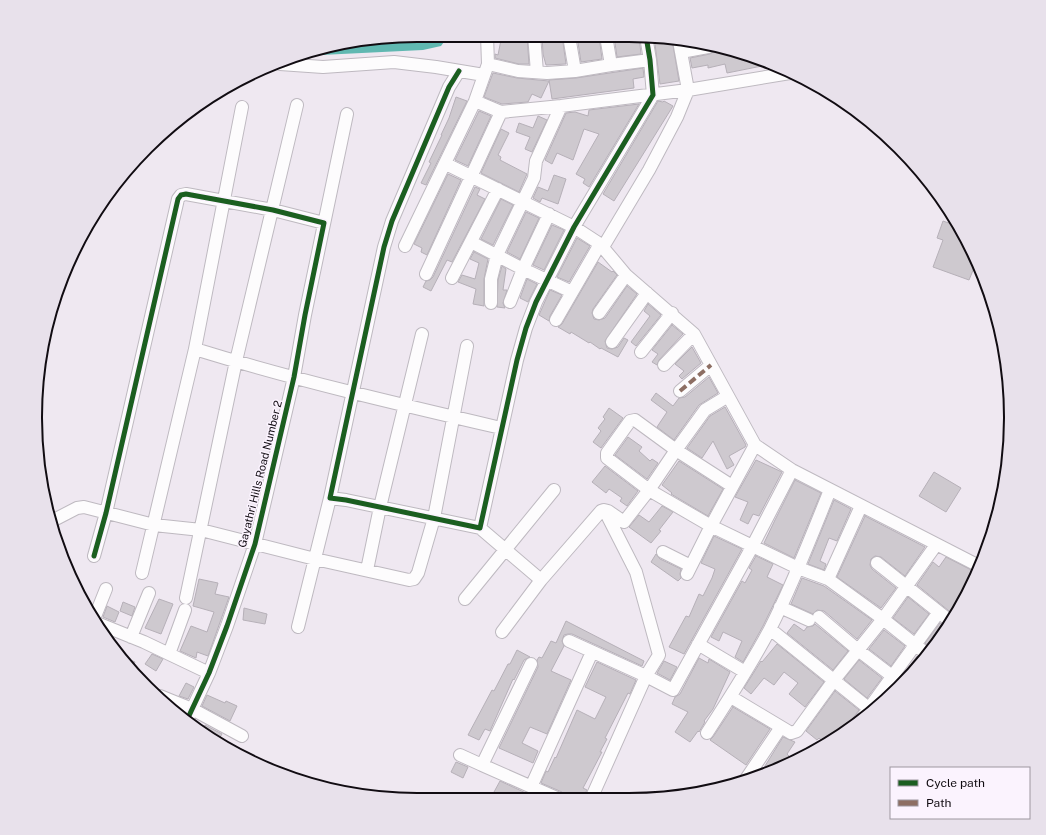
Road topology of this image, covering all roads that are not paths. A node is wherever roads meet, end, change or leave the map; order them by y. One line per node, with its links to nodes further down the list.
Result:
1 (487, 42): 10 (street)
2 (535, 42): 13 (street)
3 (571, 42): 12 (street)
4 (607, 42): 9 (street)
5 (647, 43): 7 (street)
6 (680, 46): 15 (street)
7 (650, 60): 9 (street); 16 (street)
8 (291, 64): 11 (street)
9 (611, 65): 12 (street)
10 (486, 70): 11 (street); 13 (street); 17 (street)
11 (459, 71): 59 (street)
12 (575, 71): 13 (street)
13 (537, 72)
14 (778, 74): 15 (street)
15 (688, 90): 16 (street); 34 (street)
16 (653, 95): 19 (street); 31 (street)
17 (475, 101): 21 (street); 23 (street)
18 (297, 105): 28 (street)
19 (560, 106): 21 (street); 27 (street)
20 (242, 107): 26 (street)
21 (500, 112): 24 (street)
22 (347, 114): 30 (street, Gayathri Hills Road Number 2)
23 (446, 164): 24 (street); 33 (street)
24 (471, 175): 25 (street); 37 (street)
25 (498, 189): 27 (street); 32 (street)
26 (223, 201): 28 (street); 52 (street); 75 (street)
27 (524, 202): 29 (street); 35 (street)
28 (273, 210): 30 (street); 54 (street)
29 (549, 214): 31 (street); 36 (street)
30 (324, 223): 57 (street, Gayathri Hills Road Number 2)
31 (574, 227): 34 (street); 40 (street)
32 (471, 242): 35 (street); 39 (street)
33 (405, 246)
34 (601, 246): 38 (street); 41 (street)
35 (497, 255): 36 (street); 44 (street)
36 (523, 269): 40 (street); 43 (street)
37 (426, 274)
38 (626, 274): 42 (street); 45 (street)
39 (452, 278)
40 (547, 280): 41 (street); 63 (street)
41 (572, 292): 47 (street)
42 (647, 293): 46 (street); 50 (street)
43 (510, 302)
44 (491, 303)
45 (599, 313)
46 (672, 314): 49 (street); 53 (street)
47 (556, 320)
48 (422, 334): 61 (street)
49 (694, 334): 55 (street); 56 (street)
50 (612, 342)
51 (467, 346): 62 (street)
52 (195, 349): 54 (street); 78 (street)
53 (641, 352)
54 (236, 361): 57 (street); 81 (street)
55 (711, 364): 58 (street); 60 (street)
56 (664, 365)
57 (294, 377): 59 (street); 82 (street, Gayathri Hills Road Number 2)
58 (680, 391)
59 (352, 393): 61 (street); 71 (street)
60 (728, 396): 64 (street); 65 (street)
61 (405, 406): 62 (street); 73 (street)
62 (453, 417): 63 (street); 76 (street)
63 (501, 428): 80 (street)
64 (755, 445): 66 (street); 67 (street)
65 (676, 450): 67 (street); 69 (street); 69 (street)
66 (792, 470): 70 (street); 84 (street)
67 (732, 486): 79 (street)
68 (554, 490): 85 (street)
69 (649, 490): 74 (street); 79 (street)
70 (830, 490): 72 (street); 91 (street)
71 (330, 498): 73 (street); 88 (street)
72 (861, 506): 83 (street); 94 (street)
73 (380, 507): 76 (street); 92 (street)
74 (604, 510): 95 (street); 120 (street)
75 (106, 513): 77 (street); 78 (street); 87 (street)
76 (434, 518): 80 (street); 92 (street)
77 (57, 521)
78 (154, 525): 81 (street); 93 (street)
79 (710, 526): 84 (street); 86 (street)
80 (480, 528): 85 (street)
81 (201, 530): 82 (street); 116 (street)
82 (255, 544): 88 (street); 119 (street, Gayathri Hills Road Number 2)
83 (936, 544): 90 (street); 96 (street)
84 (752, 547): 91 (street); 111 (street)
85 (504, 549): 95 (street); 99 (street)
86 (663, 552)
87 (94, 556)
88 (315, 559): 92 (street); 106 (street)
89 (877, 563): 96 (street)
90 (974, 563)
91 (798, 568): 94 (street); 100 (street)
92 (367, 570)
93 (142, 573)
94 (828, 579): 104 (street)
95 (540, 580): 108 (street)
96 (906, 587): 102 (street); 104 (street)
97 (106, 589): 101 (street)
98 (150, 593): 109 (street)
99 (465, 599)
100 (780, 607): 107 (street); 113 (street)
101 (97, 612)
102 (939, 612): 103 (street); 112 (street)
103 (946, 618)
104 (883, 619): 112 (street); 113 (street)
105 (106, 627): 109 (street)
106 (298, 627)
107 (770, 629): 118 (street); 122 (street)
108 (502, 632)
109 (131, 637): 116 (street)
110 (569, 641): 115 (street)
111 (698, 644): 118 (street); 120 (street)
112 (915, 646): 114 (street); 121 (street)
113 (858, 650): 121 (street); 122 (street)
114 (922, 651)
115 (592, 652): 120 (street); 133 (street)
116 (169, 654): 119 (street)
117 (531, 664): 131 (street)
118 (745, 672): 123 (street)
119 (209, 673): 126 (street, Gayathri Hills Road Number 2)
120 (646, 676): 135 (street)
121 (892, 676): 124 (street)
122 (834, 680): 125 (street); 127 (street)
123 (731, 697): 127 (street); 128 (street)
124 (877, 699)
125 (864, 709)
126 (190, 715): 129 (street)
127 (781, 728): 132 (street)
128 (707, 733)
129 (242, 736)
130 (460, 755): 131 (street)
131 (482, 765): 133 (street)
132 (751, 772)
133 (531, 787): 134 (street)
134 (544, 793)
135 (593, 793)

